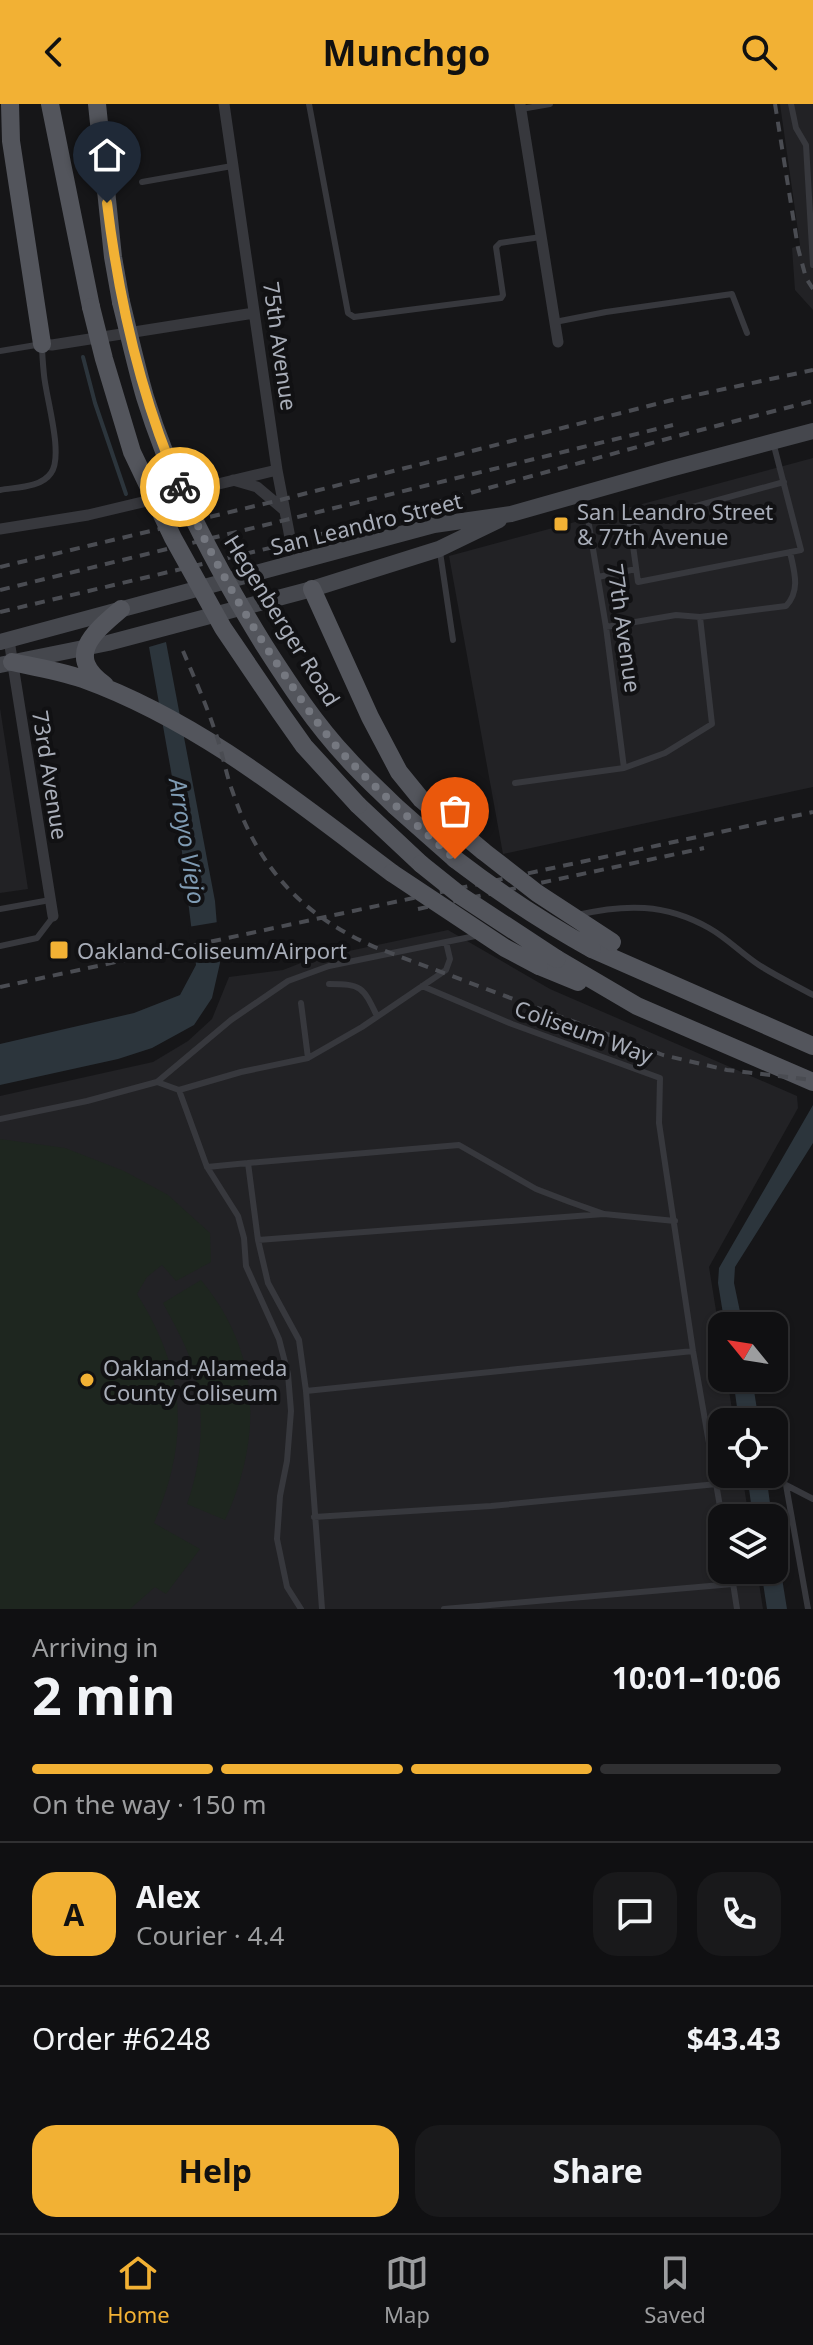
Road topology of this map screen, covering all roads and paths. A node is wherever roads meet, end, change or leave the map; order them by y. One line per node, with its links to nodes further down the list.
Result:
1 (10, 104): 17 (main road)
2 (50, 104): 57 (main road, bridge)
3 (97, 104): 54 (main road, Hegenberger Road, bridge)
4 (224, 104): 9 (street, 75th Avenue)
5 (309, 104): 11 (lane)
6 (550, 104): 8 (lane)
7 (791, 104): 12 (lane)
8 (520, 107): 11 (street)
9 (232, 166): 10 (lane); 13 (street, 75th Avenue)
10 (142, 182)
11 (541, 237): 14 (street)
12 (813, 265)
13 (254, 313): 17 (street); 21 (street, 75th Avenue)
14 (555, 322): 15 (lane); 16 (street)
15 (747, 333)
16 (558, 342)
17 (42, 344): 18 (lane); 24 (lane)
18 (0, 351)
19 (813, 431): 20 (main road, San Leandro Street)
20 (773, 442): 23 (lane); 25 (main road, San Leandro Street)
21 (277, 470): 22 (street); 26 (street, 75th Avenue)
22 (233, 480): 26 (street); 28 (street)
23 (784, 482): 30 (lane); 32 (lane)
24 (0, 490)
25 (584, 494): 27 (main road, San Leandro Street); 33 (lane, 77th Avenue)
26 (284, 509): 31 (street, 75th Avenue)
27 (511, 514): 29 (main road, San Leandro Street); 31 (main road, San Leandro Street)
28 (0, 529)
29 (439, 549): 34 (main road, San Leandro Street); 38 (lane)
30 (790, 552): 32 (lane); 36 (lane)
31 (299, 562): 34 (main road, 75th Avenue); 35 (main road, San Leandro Street)
32 (636, 569): 33 (lane)
33 (598, 577): 37 (lane, 77th Avenue)
34 (312, 589): 40 (main road, San Leandro Street); 54 (main road, bridge)
35 (121, 609): 39 (main road, San Leandro Street); 40 (main road)
36 (700, 617): 37 (lane); 43 (lane)
37 (606, 627): 43 (lane, 77th Avenue)
38 (453, 640)
39 (4, 641): 41 (street, 73rd Avenue)
40 (86, 648): 41 (main road, San Leandro Street); 42 (main road)
41 (6, 664): 42 (main road); 45 (street, 73rd Avenue)
42 (117, 693): 57 (main road, bridge)
43 (624, 768): 44 (lane)
44 (515, 783)
45 (50, 900): 46 (lane); 47 (street, 73rd Avenue)
46 (0, 909)
47 (53, 916): 51 (lane)
48 (531, 924): 55 (lane)
49 (517, 927): 50 (lane)
50 (446, 942): 53 (lane); 61 (lane)
51 (0, 946)
52 (329, 984): 58 (lane)
53 (422, 986): 58 (lane); 68 (lane, Coliseum Way)
54 (683, 989): 59 (main road, Hegenberger Road)
55 (813, 995)
56 (301, 1003): 60 (lane)
57 (637, 1006): 62 (main road)
58 (377, 1016): 60 (lane)
59 (813, 1046)
60 (308, 1058): 63 (lane)
61 (157, 1082): 63 (lane); 64 (lane)
62 (813, 1082)
63 (179, 1090): 66 (lane)
64 (0, 1119)
65 (248, 1163): 66 (lane); 67 (lane); 69 (lane)
66 (207, 1167): 77 (lane)
67 (604, 1214): 68 (lane); 69 (lane)
68 (675, 1221): 70 (lane, Coliseum Way)
69 (258, 1240): 71 (lane)
70 (693, 1351): 71 (lane); 72 (lane, Coliseum Way)
71 (306, 1391): 75 (lane)
72 (708, 1434)
73 (708, 1485): 75 (lane)
74 (813, 1499): 81 (lane)
75 (314, 1517): 78 (lane)
76 (733, 1584): 79 (lane); 80 (lane)
77 (301, 1609)
78 (322, 1609)
79 (444, 1609)
80 (737, 1609)
81 (808, 1609)

